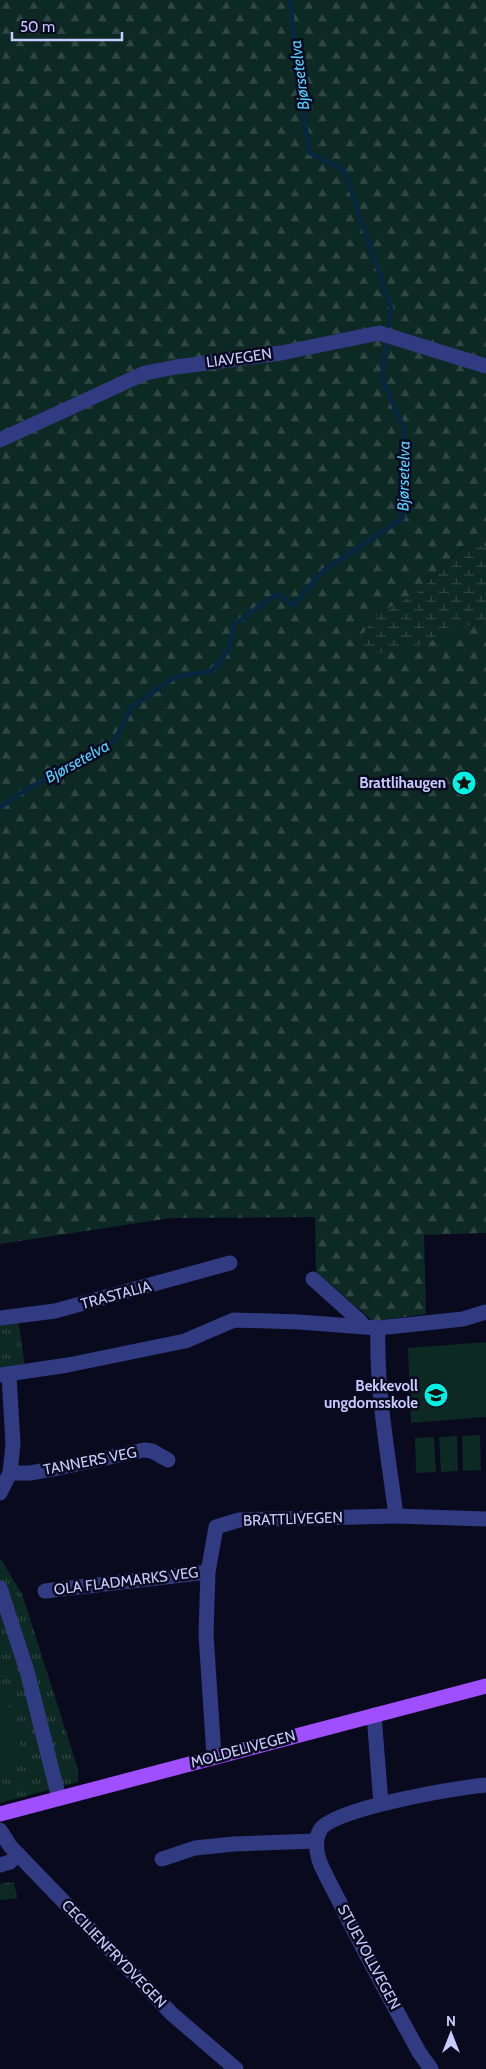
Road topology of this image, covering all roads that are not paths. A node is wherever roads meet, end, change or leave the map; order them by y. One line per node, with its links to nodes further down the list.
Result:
1 (486, 366): 2 (street, LIAVEGEN)
2 (0, 440)
3 (230, 1263): 6 (street, TRASTALIA)
4 (312, 1279): 7 (street)
5 (486, 1312): 8 (street)
6 (0, 1318)
7 (363, 1326): 8 (street); 9 (street)
8 (378, 1328): 13 (street)
9 (4, 1375): 11 (street)
10 (168, 1460): 11 (street, TANNERS VEG)
11 (10, 1473): 12 (street)
12 (0, 1493)
13 (396, 1516): 14 (street); 15 (street, BRATTLIVEGEN)
14 (486, 1519)
15 (208, 1572): 17 (street, OLA FLADMARKS VEG); 20 (street, BRATTLIVEGEN)
16 (0, 1588): 22 (street)
17 (45, 1591)
18 (486, 1686): 19 (main road, MOLDELIVEGEN)
19 (374, 1715): 20 (main road, MOLDELIVEGEN); 23 (street)
20 (214, 1756): 22 (main road, MOLDELIVEGEN)
21 (486, 1785): 23 (street)
22 (60, 1798): 24 (main road, MOLDELIVEGEN)
23 (381, 1804): 26 (street)
24 (0, 1814)
25 (0, 1830): 27 (street, CECILIENFRYDVEGEN)
26 (316, 1840): 28 (street); 31 (street, STUEVOLLVEGEN)
27 (18, 1854): 29 (street); 30 (street, CECILIENFRYDVEGEN)
28 (162, 1859)
29 (0, 1864)
30 (236, 2069)
31 (431, 2069)

